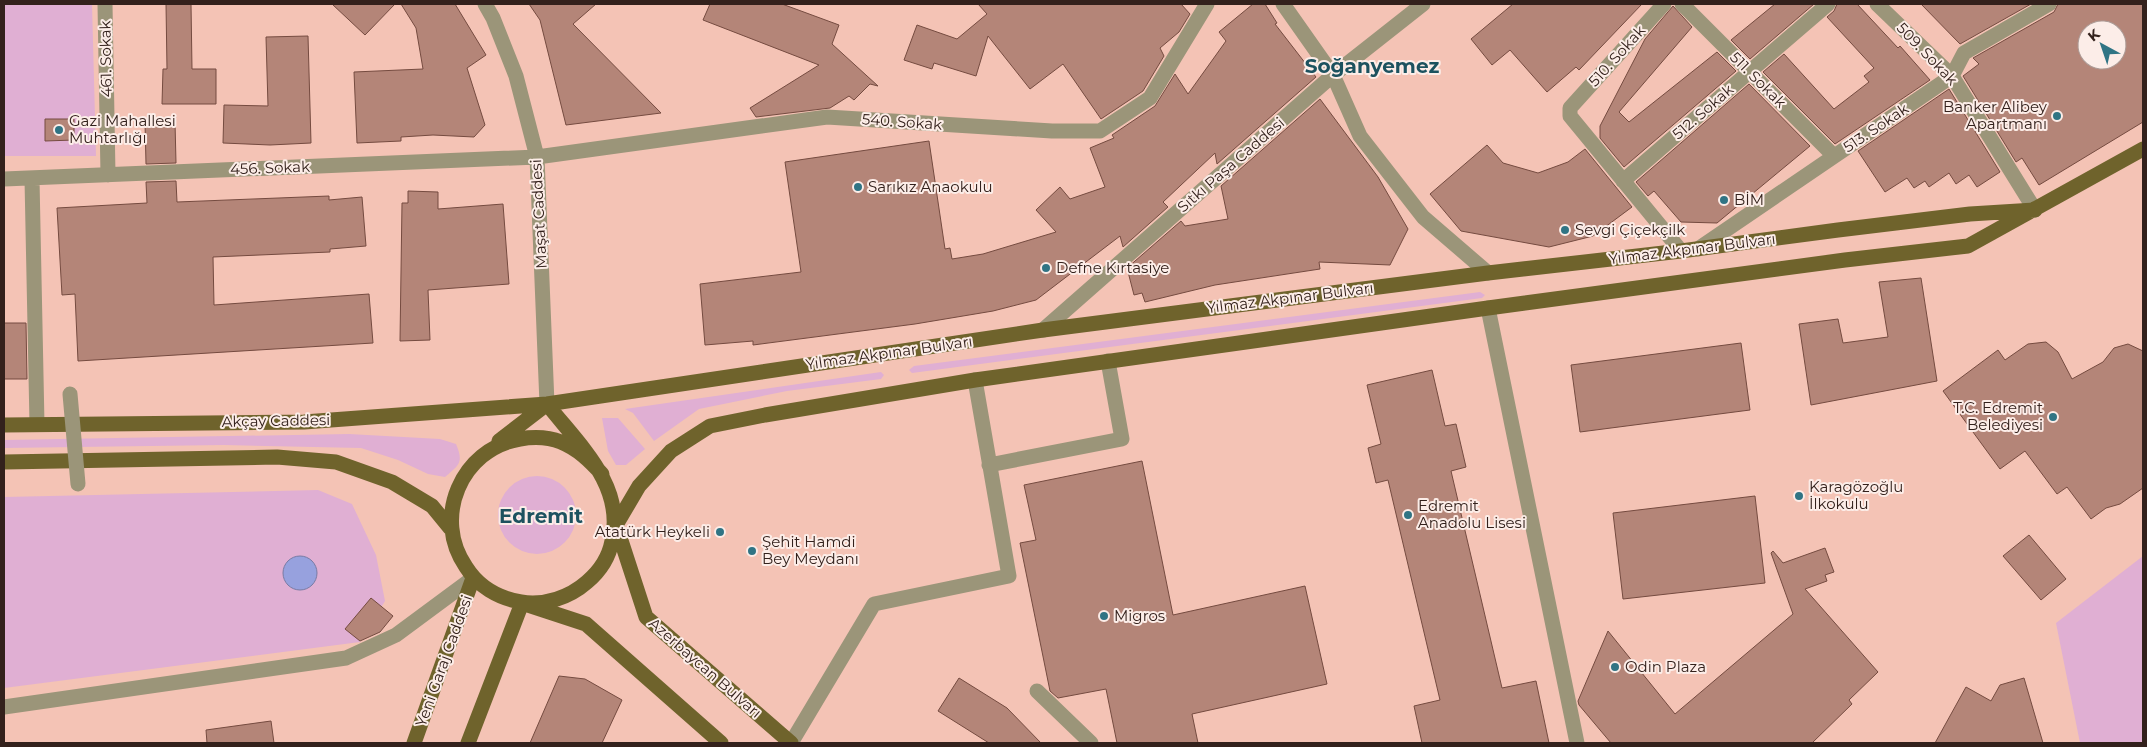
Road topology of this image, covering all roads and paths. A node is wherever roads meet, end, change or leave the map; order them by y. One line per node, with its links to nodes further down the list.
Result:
1 (105, 4): 17 (street, 461. Sokak)
2 (485, 4): 16 (street, Maşat Caddesi)
3 (1206, 4): 16 (street, 540. Sokak)
4 (1283, 4): 12 (street)
5 (1423, 4): 12 (street, Sıtkı Paşa Caddesi)
6 (1664, 4): 20 (street, 510. Sokak)
7 (1682, 4): 11 (street, 511. Sokak)
8 (1828, 4): 11 (street, 512. Sokak)
9 (1878, 4): 13 (street, 509. Sokak)
10 (2049, 4): 13 (street, 513. Sokak)
11 (1750, 72): 15 (street, 511. Sokak); 20 (street, 512. Sokak)
12 (1333, 75): 24 (street); 26 (street, Sıtkı Paşa Caddesi)
13 (1952, 76): 15 (street, 513. Sokak); 21 (street, 509. Sokak)
14 (2143, 149): 21 (main road, Yılmaz Akpınar Bulvarı)
15 (1834, 156): 22 (street, 513. Sokak)
16 (537, 157): 17 (street, 456. Sokak); 30 (street, Maşat Caddesi)
17 (108, 175): 19 (street, 456. Sokak)
18 (4, 179): 19 (street, 456. Sokak)
19 (32, 179): 31 (street)
20 (1623, 181): 23 (street)
21 (2035, 210): 22 (main road, Yılmaz Akpınar Bulvarı); 25 (main road, Yılmaz Akpınar Bulvarı)
22 (1698, 249): 23 (main road, Yılmaz Akpınar Bulvarı)
23 (1681, 251): 24 (main road, Yılmaz Akpınar Bulvarı)
24 (1488, 272): 26 (main road, Yılmaz Akpınar Bulvarı)
25 (1488, 308): 27 (main road, Yılmaz Akpınar Bulvarı); 49 (street)
26 (1043, 330): 30 (main road, Yılmaz Akpınar Bulvarı)
27 (1108, 361): 28 (main road, Yılmaz Akpınar Bulvarı); 35 (street)
28 (975, 380): 35 (street); 38 (main road, Yılmaz Akpınar Bulvarı)
29 (70, 394): 37 (street, bridge)
30 (548, 404): 31 (main road, Akçay Caddesi); 33 (main road); 36 (main road)
31 (37, 424): 32 (main road, Akçay Caddesi)
32 (4, 425)
33 (482, 454): 36 (main road); 39 (main road)
34 (4, 462): 39 (main road)
35 (989, 465): 47 (street)
36 (602, 474): 38 (main road)
37 (78, 484)
38 (616, 525): 41 (main road); 47 (main road, Azerbaycan Bulvarı)
39 (450, 528): 40 (main road)
40 (473, 578): 41 (main road); 43 (street); 44 (main road, Yeni Garaj Caddesi)
41 (522, 603): 45 (main road); 46 (main road)
42 (1037, 691): 48 (street)
43 (4, 707)
44 (414, 743)
45 (468, 743)
46 (721, 743)
47 (791, 743)
48 (1091, 743)
49 (1577, 743)

